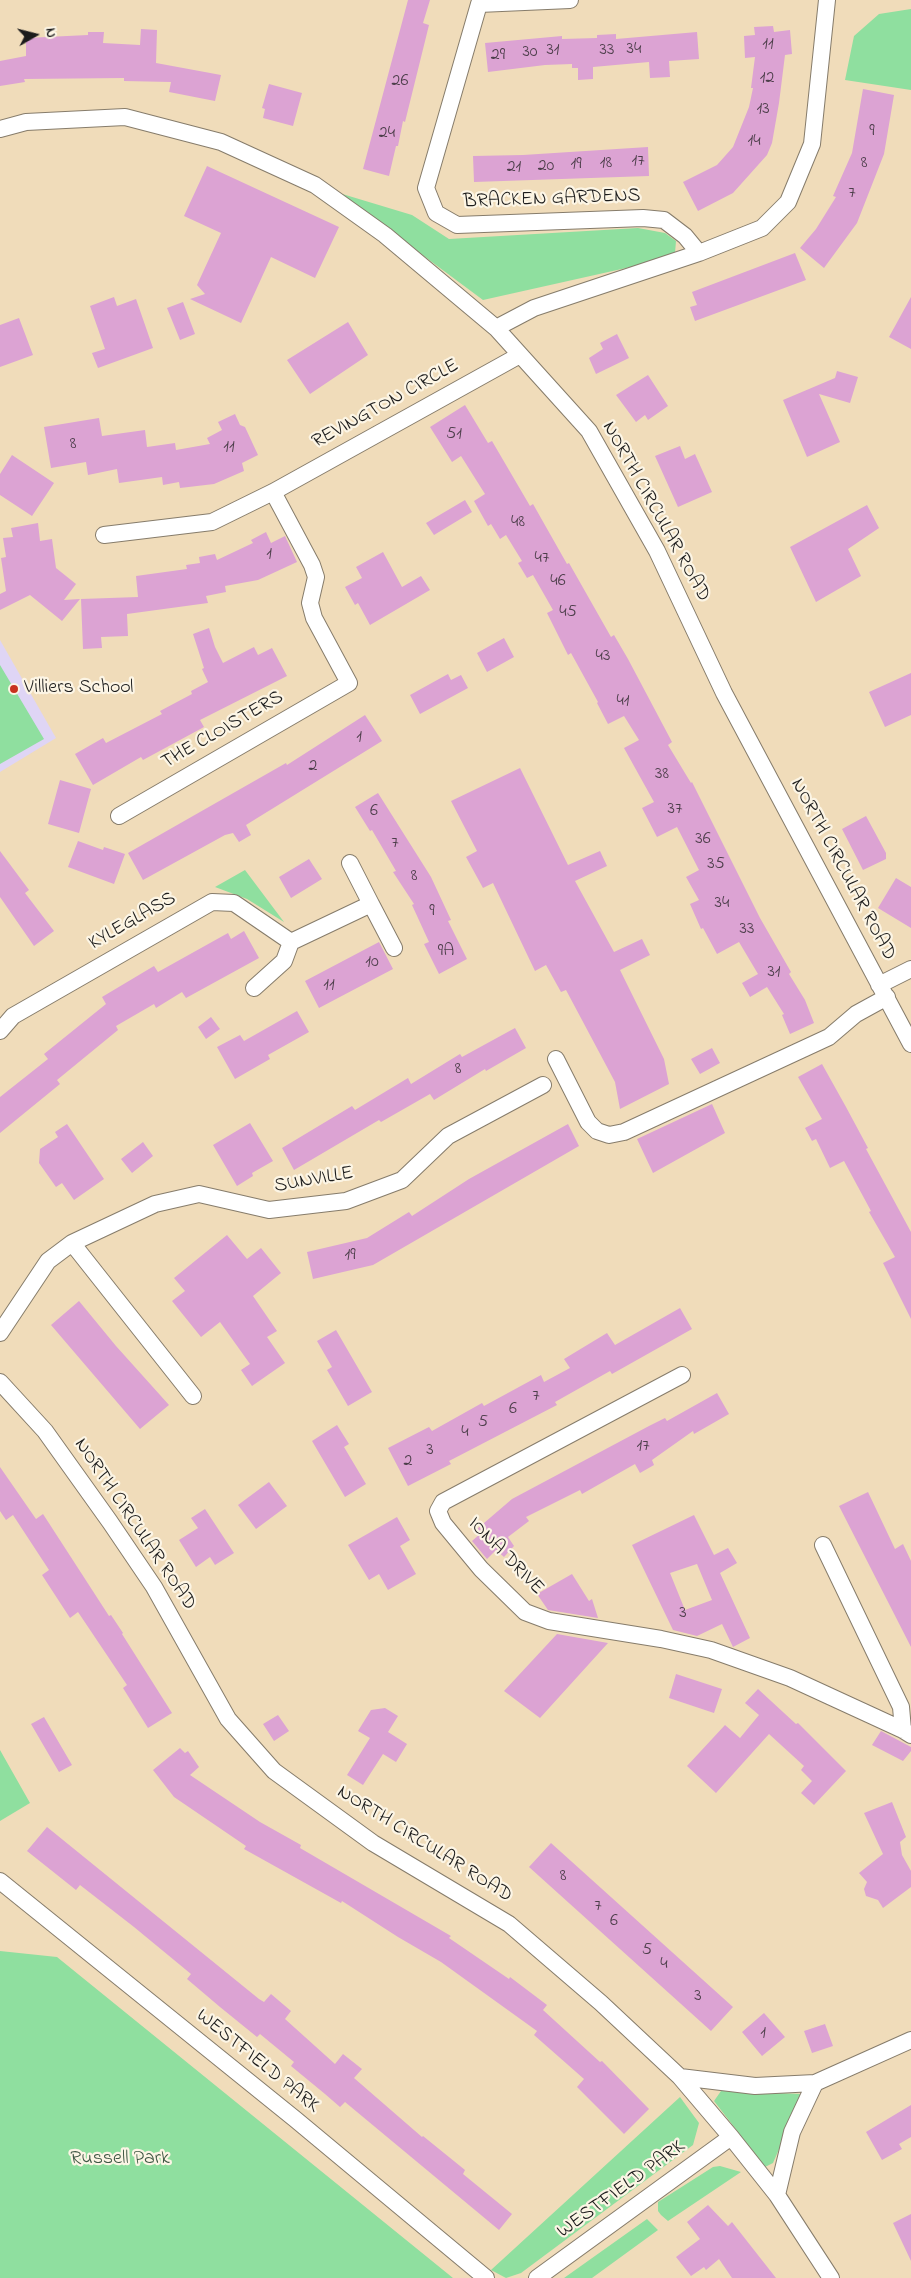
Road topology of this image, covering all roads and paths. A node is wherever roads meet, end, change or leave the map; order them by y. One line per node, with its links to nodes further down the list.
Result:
1 (570, 0): 3 (street, BRACKEN GARDENS)
2 (827, 0): 5 (street)
3 (479, 2): 5 (street, BRACKEN GARDENS)
4 (0, 129): 6 (street, NORTH CIRCULAR ROAD)
5 (699, 253): 6 (street)
6 (496, 328): 7 (street, NORTH CIRCULAR ROAD)
7 (520, 355): 8 (street, REVINGTON CIRCLE); 17 (street, NORTH CIRCULAR ROAD)
8 (273, 492): 9 (street, REVINGTON CIRCLE); 10 (street, THE CLOISTERS)
9 (104, 536)
10 (119, 816)
11 (350, 863): 12 (street)
12 (371, 904): 13 (street); 14 (street)
13 (291, 942): 16 (street); 18 (street, KYLEGLASS)
14 (394, 948)
15 (911, 968): 17 (street)
16 (254, 988)
17 (883, 991): 19 (street, NORTH CIRCULAR ROAD); 20 (street)
18 (0, 1031)
19 (911, 1044)
20 (556, 1058)
21 (542, 1085): 22 (street, SUNVILLE)
22 (72, 1243): 23 (street, SUNVILLE); 26 (street)
23 (0, 1333)
24 (682, 1375): 28 (street, IONA DRIVE)
25 (0, 1382): 31 (street, NORTH CIRCULAR ROAD)
26 (193, 1396)
27 (823, 1545): 28 (street, IONA DRIVE)
28 (907, 1732)
29 (0, 1881): 35 (street, WESTFIELD PARK)
30 (911, 2040): 32 (street)
31 (680, 2076): 32 (street); 33 (street, NORTH CIRCULAR ROAD)
32 (815, 2083): 34 (street)
33 (731, 2137): 34 (street, NORTH CIRCULAR ROAD); 36 (street, WESTFIELD PARK)
34 (777, 2195): 37 (street, NORTH CIRCULAR ROAD)
35 (486, 2278)
36 (537, 2278)
37 (831, 2278)

